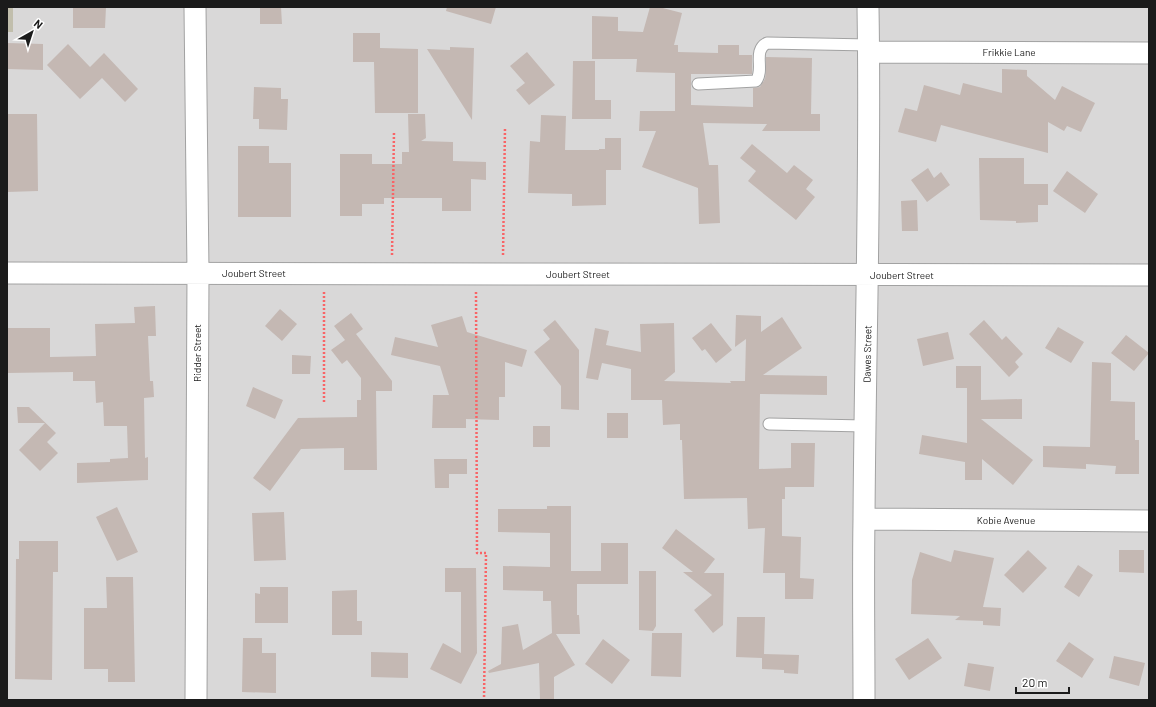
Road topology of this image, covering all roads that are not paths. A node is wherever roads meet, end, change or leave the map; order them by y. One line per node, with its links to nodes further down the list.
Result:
1 (195, 7): 7 (street, Ridder Street)
2 (868, 7): 3 (street, Dawes Street)
3 (869, 49): 4 (street, Frikkie Lane); 5 (lane); 8 (street, Dawes Street)
4 (1149, 52)
5 (698, 84)
6 (7, 273): 7 (street, Joubert Street)
7 (198, 273): 8 (street, Joubert Street); 14 (street, Ridder Street)
8 (868, 275): 9 (street, Joubert Street); 11 (street, Dawes Street)
9 (1149, 275)
10 (769, 424): 11 (lane)
11 (866, 426): 12 (street, Dawes Street)
12 (864, 519): 13 (street, Kobie Avenue); 15 (street, Dawes Street)
13 (1149, 521)
14 (196, 700)
15 (864, 700)

